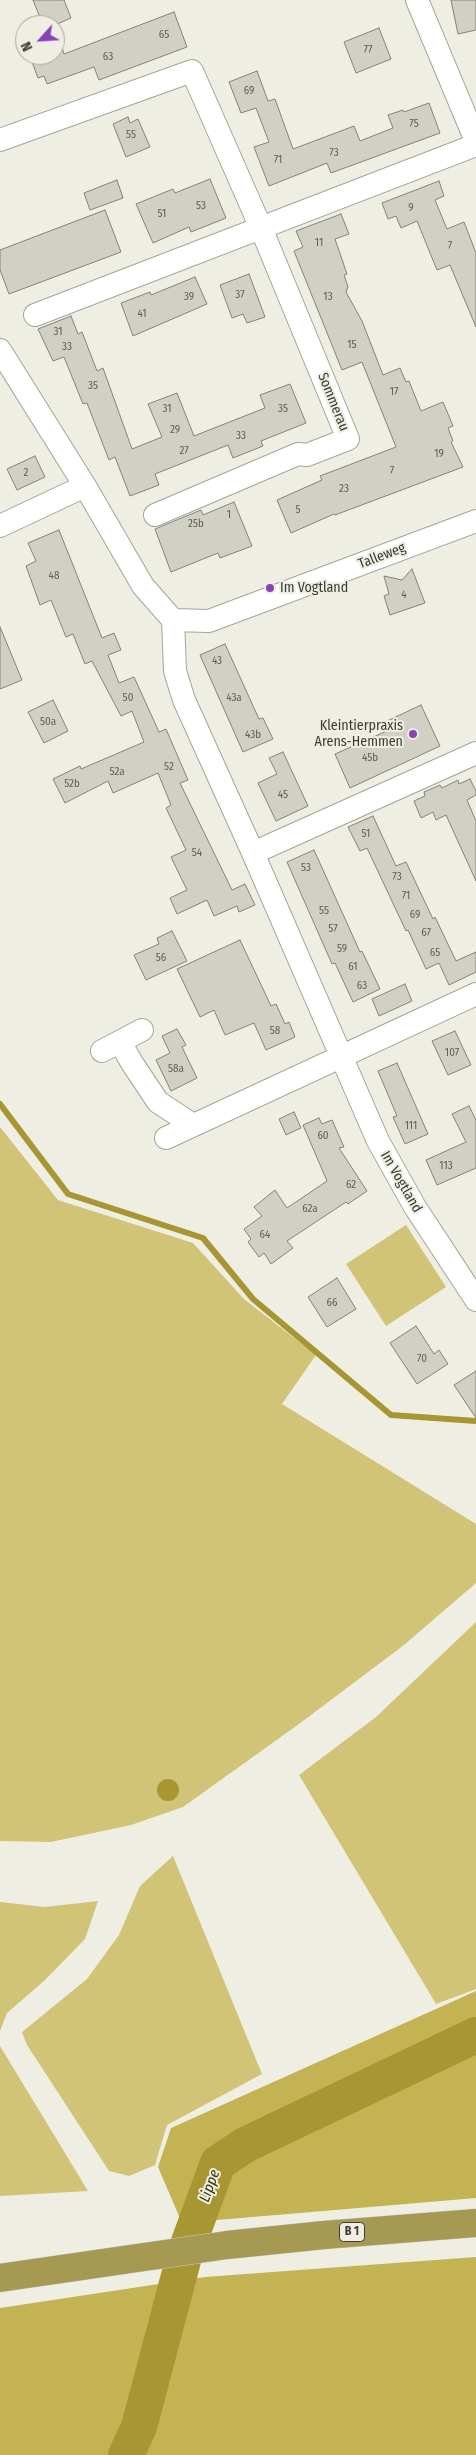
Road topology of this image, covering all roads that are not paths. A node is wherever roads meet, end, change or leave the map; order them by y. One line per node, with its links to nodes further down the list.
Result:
1 (417, 0): 2 (street)
2 (471, 115): 4 (street)
3 (0, 140): 6 (street, Sommerau)
4 (476, 141)
5 (476, 146): 6 (street)
6 (261, 228): 7 (street); 10 (street, Sommerau)
7 (35, 315)
8 (0, 350): 9 (street)
9 (85, 486): 12 (street); 13 (street)
10 (155, 515)
11 (476, 520): 13 (street, Talleweg)
12 (0, 526)
13 (173, 620): 15 (street, Im Vogtland)
14 (476, 753): 15 (street)
15 (253, 853): 18 (street, Im Vogtland)
16 (475, 995): 18 (street)
17 (142, 1030): 19 (street)
18 (342, 1056): 19 (street); 21 (street, Im Vogtland)
19 (193, 1125): 20 (street)
20 (166, 1138)
21 (476, 1300)
22 (476, 2223): 23 (highway, B 1)
23 (0, 2278)

